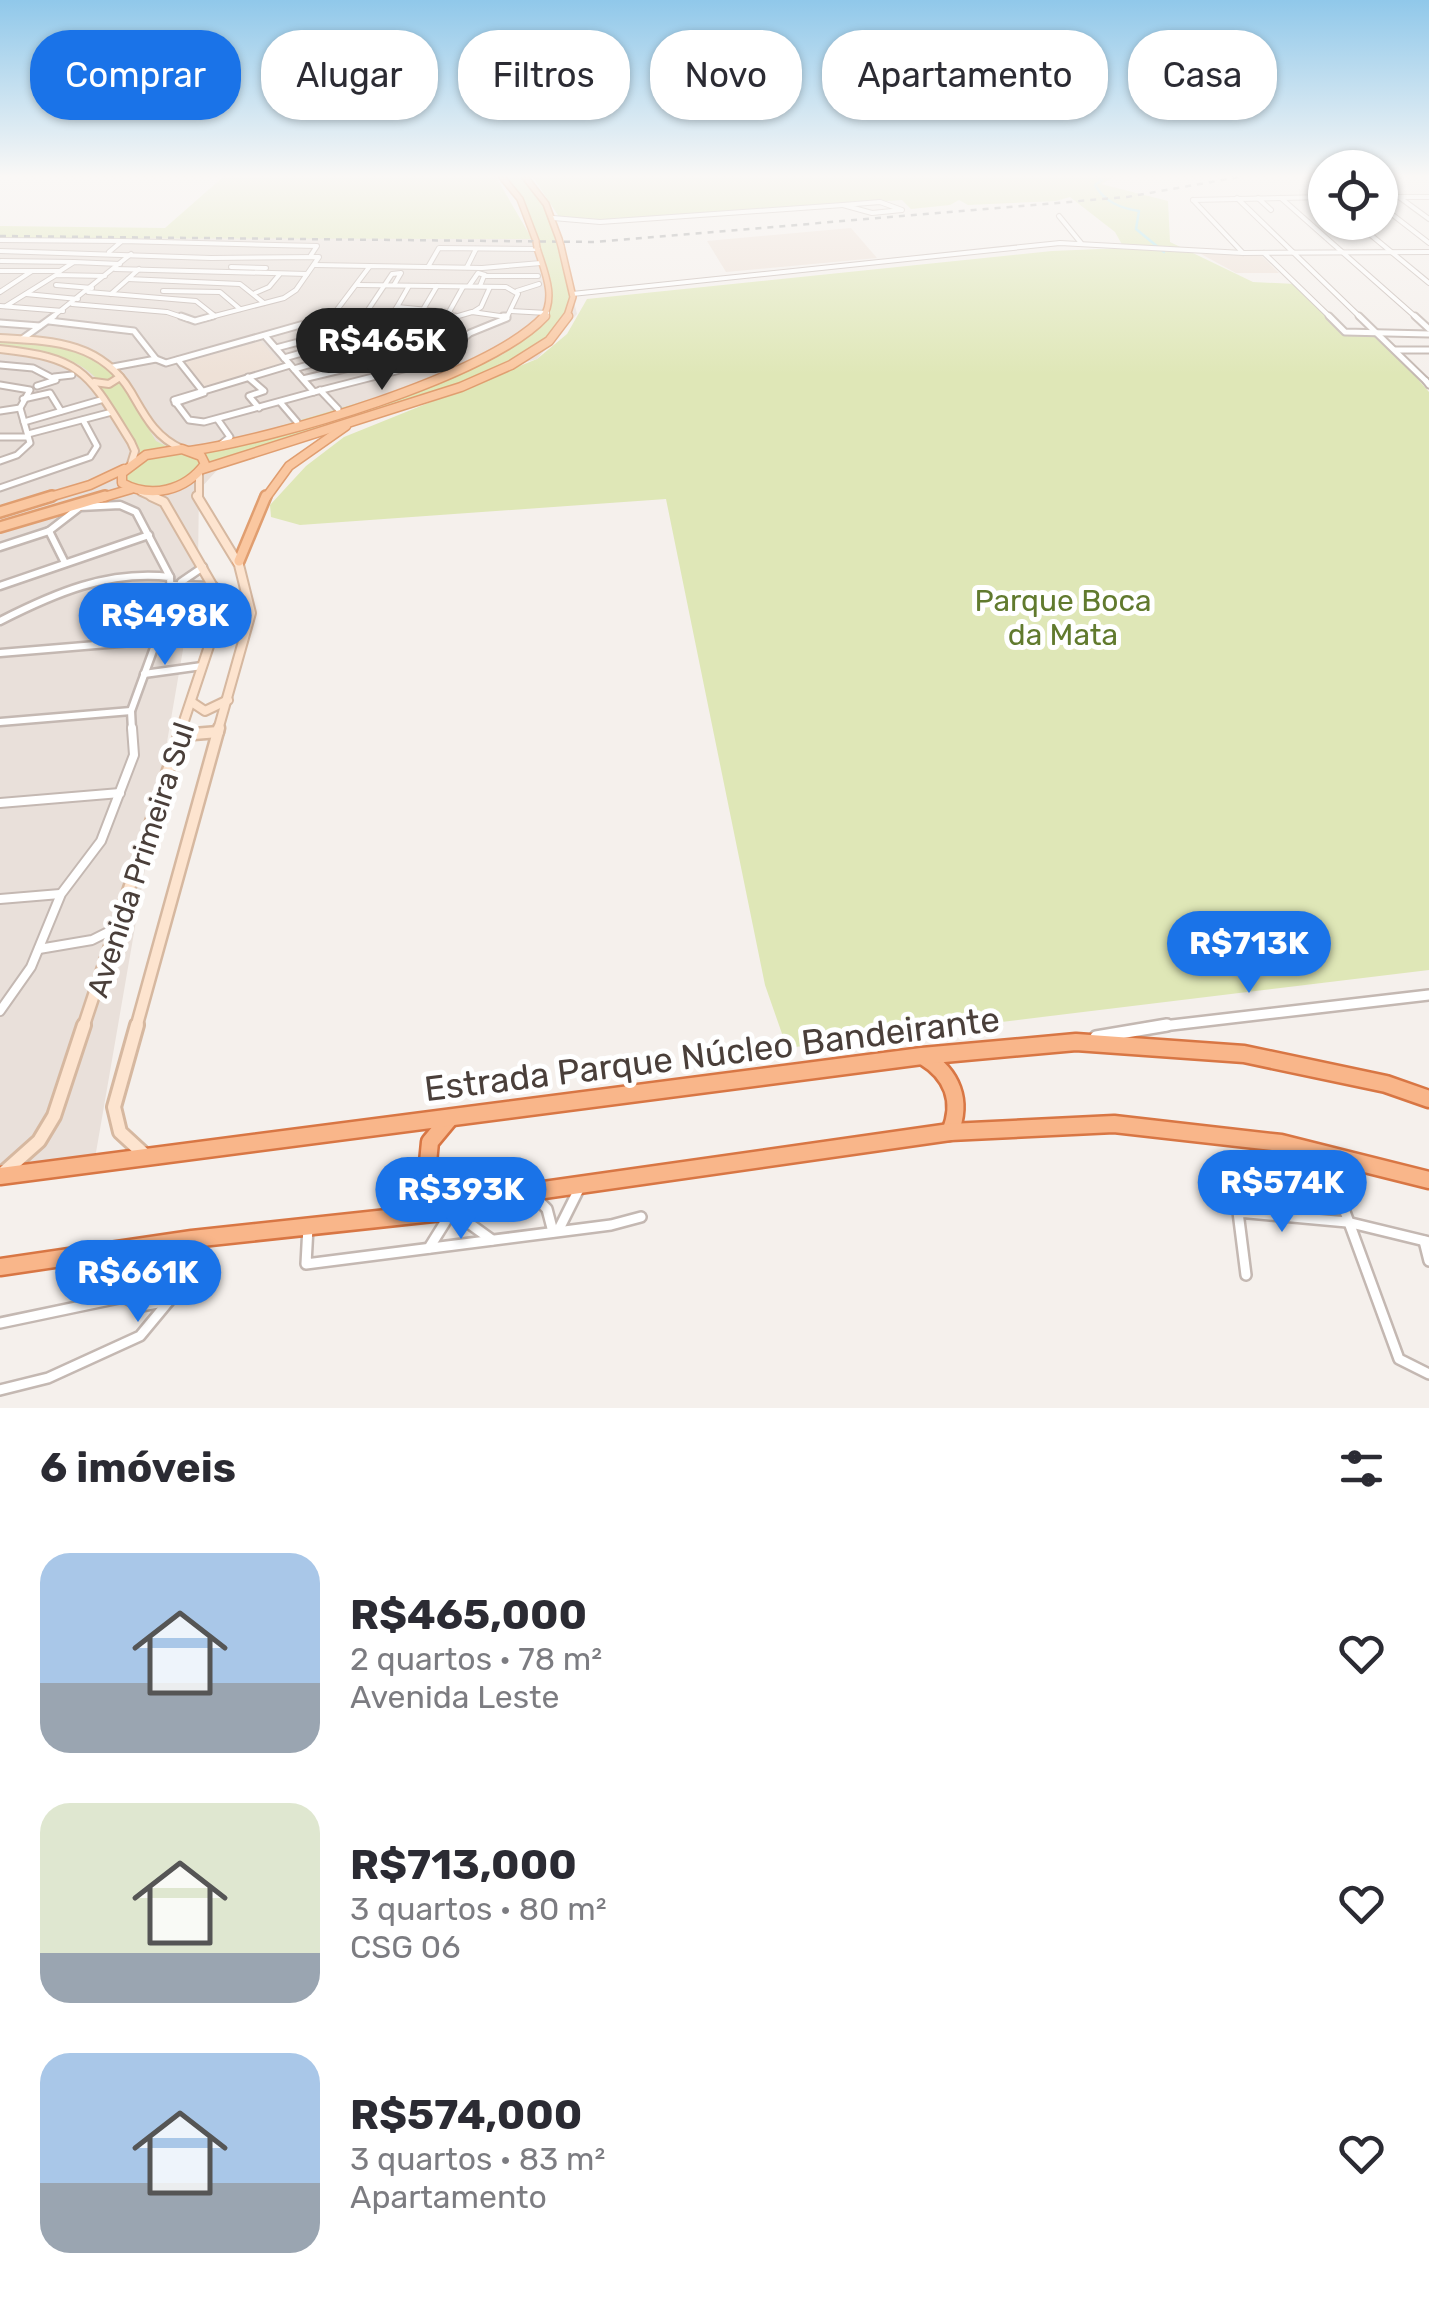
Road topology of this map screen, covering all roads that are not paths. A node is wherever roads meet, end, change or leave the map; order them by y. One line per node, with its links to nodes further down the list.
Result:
1 (120, 243): 19 (street)
2 (189, 243): 3 (street)
3 (200, 243): 12 (street); 32 (street)
4 (537, 243): 13 (main road)
5 (560, 243): 41 (main road)
6 (1233, 243): 26 (street)
7 (1284, 243): 21 (street)
8 (1332, 243): 22 (street)
9 (1380, 243): 23 (street)
10 (1068, 244): 11 (street); 79 (street)
11 (1081, 244): 26 (street)
12 (275, 245): 29 (street); 31 (street)
13 (537, 246): 14 (street); 51 (main road)
14 (476, 249): 44 (street); 45 (street)
15 (1, 250): 16 (street)
16 (14, 251): 17 (street); 36 (street)
17 (64, 252): 18 (street); 37 (street)
18 (94, 252): 19 (street); 38 (street)
19 (108, 252): 25 (street)
20 (1264, 252): 21 (street); 26 (street); 121 (street)
21 (1294, 252): 22 (street); 121 (street)
22 (1343, 252): 23 (street); 120 (street)
23 (1391, 252): 24 (street); 65 (street)
24 (1429, 252)
25 (132, 253): 27 (street); 39 (street)
26 (1243, 253)
27 (161, 254): 32 (street); 47 (street)
28 (278, 255): 29 (street); 30 (street); 54 (street)
29 (266, 256): 34 (street)
30 (300, 256): 31 (street); 56 (street)
31 (310, 256): 35 (street)
32 (186, 258): 33 (street)
33 (210, 258): 34 (street); 53 (street)
34 (239, 259): 50 (street)
35 (318, 260): 40 (street); 42 (street)
36 (0, 261): 37 (street)
37 (51, 262): 38 (street)
38 (77, 263): 39 (street); 55 (street)
39 (120, 264): 46 (street)
40 (324, 264): 42 (street); 43 (street)
41 (565, 264): 51 (main road); 90 (main road)
42 (314, 265): 57 (street)
43 (370, 266): 44 (street); 68 (street)
44 (428, 267): 45 (street)
45 (467, 267): 51 (street)
46 (115, 269): 47 (street); 59 (street)
47 (141, 269): 49 (street); 61 (street)
48 (0, 270): 52 (street)
49 (188, 270): 53 (street); 63 (street)
50 (230, 270): 53 (street); 54 (street)
51 (541, 270): 60 (street); 67 (street); 82 (main road)
52 (32, 271): 55 (street); 75 (street)
53 (200, 271)
54 (264, 271): 56 (street)
55 (58, 273): 58 (street); 77 (street)
56 (282, 274): 57 (street); 86 (street)
57 (307, 274): 95 (street)
58 (69, 276): 59 (street); 66 (street)
59 (107, 276): 78 (street)
60 (484, 276): 73 (street); 74 (street)
61 (128, 279): 62 (street); 88 (street)
62 (150, 280): 63 (street); 91 (street)
63 (176, 281): 64 (street); 80 (street)
64 (209, 282): 85 (street); 86 (street)
65 (1429, 283)
66 (56, 284): 78 (street); 89 (street)
67 (539, 284): 81 (street); 82 (street)
68 (357, 285): 69 (street); 108 (street)
69 (384, 285): 70 (street); 70 (street); 103 (street)
70 (394, 285): 71 (street)
71 (409, 286): 72 (street); 104 (street)
72 (437, 286): 73 (street); 101 (street)
73 (466, 286): 74 (street); 106 (street)
74 (480, 286): 76 (street)
75 (8, 287): 77 (street); 84 (street)
76 (490, 287): 81 (street); 107 (street)
77 (33, 288): 87 (street)
78 (91, 290): 88 (street); 93 (street)
79 (602, 290): 83 (street); 90 (street)
80 (163, 291): 85 (street); 92 (street)
81 (517, 291): 109 (street)
82 (548, 291): 102 (main road)
83 (586, 291): 90 (main road)
84 (0, 292)
85 (200, 292): 99 (street)
86 (255, 293): 95 (street)
87 (24, 294): 89 (street); 97 (street)
88 (111, 294): 91 (street)
89 (38, 295): 93 (street)
90 (568, 295): 102 (main road); 164 (main road)
91 (136, 296): 92 (street); 98 (street)
92 (156, 297): 94 (street)
93 (80, 299): 96 (street)
94 (185, 299): 105 (street); 111 (street)
95 (264, 303): 99 (street)
96 (72, 304): 98 (street); 100 (street)
97 (3, 306): 100 (street)
98 (120, 308): 105 (street)
99 (240, 309): 111 (street)
100 (63, 310): 114 (street)
101 (423, 310): 104 (street); 106 (street); 113 (street)
102 (548, 310): 109 (street); 160 (main road)
103 (368, 311): 104 (street); 110 (street)
104 (395, 311): 113 (street); 117 (street)
105 (167, 312): 111 (street)
106 (449, 312): 112 (street)
107 (472, 312): 109 (street); 112 (street)
108 (337, 314): 110 (street); 123 (street)
109 (510, 314): 138 (street)
110 (361, 315): 119 (street)
111 (215, 316)
112 (455, 317): 118 (street)
113 (417, 319): 118 (street)
114 (49, 321): 116 (street); 136 (street)
115 (0, 323): 116 (street)
116 (41, 326): 126 (street)
117 (378, 326): 122 (street); 124 (street)
118 (451, 326): 124 (street)
119 (340, 332): 127 (street); 129 (street)
120 (1429, 332): 121 (street)
121 (1377, 334): 132 (street)
122 (362, 336): 127 (street); 128 (street)
123 (266, 337): 129 (street); 139 (street)
124 (436, 337): 131 (street)
125 (0, 338): 126 (main road)
126 (22, 340): 144 (main road)
127 (347, 341): 135 (street); 137 (street)
128 (388, 342): 130 (street); 131 (street)
129 (276, 348): 137 (street)
130 (370, 348): 135 (street); 140 (street)
131 (421, 350): 138 (street); 140 (street)
132 (1394, 350): 133 (street); 150 (street)
133 (1429, 350)
134 (3, 351): 149 (main road)
135 (354, 352): 143 (street)
136 (156, 358): 139 (street); 144 (street)
137 (284, 358): 143 (street)
138 (438, 359): 145 (street)
139 (178, 360): 152 (street)
140 (384, 361): 141 (street)
141 (364, 364): 145 (street); 148 (street)
142 (0, 366): 147 (street)
143 (292, 367): 146 (street); 148 (street)
144 (116, 372): 149 (main road); 172 (main road)
145 (375, 375): 153 (street)
146 (248, 377): 152 (street); 154 (street)
147 (54, 379)
148 (303, 379): 153 (street)
149 (94, 382): 156 (main road)
150 (1428, 382)
151 (0, 386): 155 (street)
152 (202, 390): 166 (street)
153 (317, 391): 157 (street); 160 (street)
154 (257, 394): 158 (street); 158 (street)
155 (22, 400): 159 (street); 162 (street)
156 (104, 400): 162 (street); 163 (main road)
157 (280, 402): 158 (street); 168 (street)
158 (262, 407): 166 (street)
159 (20, 408): 161 (street); 167 (street)
160 (338, 409): 168 (main road)
161 (0, 410)
162 (61, 412): 167 (street)
163 (112, 412): 165 (street); 174 (main road)
164 (369, 415): 175 (main road); 184 (main road)
165 (83, 420): 169 (street); 176 (street)
166 (218, 420): 171 (street)
167 (24, 422): 169 (street)
168 (297, 422): 171 (main road)
169 (28, 435): 170 (street); 173 (street)
170 (0, 437)
171 (217, 447): 172 (main road)
172 (186, 450): 174 (main road); 175 (main road)
173 (0, 462)
174 (128, 466): 177 (main road); 178 (main road)
175 (201, 472): 177 (main road); 184 (main road, Avenida Primeira Sul)
176 (0, 488)
177 (135, 490): 179 (main road); 186 (main road)
178 (0, 512)
179 (2, 527): 182 (street)
180 (49, 531): 181 (street); 182 (street); 185 (street)
181 (147, 532): 185 (street); 187 (street)
182 (9, 544): 183 (street)
183 (0, 547)
184 (239, 561): 195 (main road, Avenida Primeira Sul)
185 (65, 563): 188 (street)
186 (204, 566): 187 (street); 189 (main road)
187 (174, 582): 189 (street); 190 (street); 191 (street)
188 (0, 586)
189 (215, 586): 193 (main road, Avenida Primeira Sul)
190 (0, 621)
191 (156, 640): 192 (street); 194 (street)
192 (0, 653)
193 (204, 668): 194 (street); 196 (main road, Avenida Primeira Sul)
194 (144, 674): 197 (street)
195 (228, 700): 196 (main road); 199 (main road, Avenida Primeira Sul)
196 (192, 703): 200 (main road, Avenida Primeira Sul)
197 (131, 710): 198 (street); 201 (street)
198 (0, 722)
199 (218, 732): 200 (main road); 217 (main road, Avenida Primeira Sul)
200 (182, 735): 205 (main road, Avenida Primeira Sul)
201 (120, 793): 202 (street); 203 (street)
202 (0, 803)
203 (61, 894): 204 (street); 208 (street)
204 (0, 899)
205 (119, 926): 206 (street); 207 (main road, Avenida Primeira Sul)
206 (92, 940): 207 (street); 208 (street)
207 (114, 944): 218 (main road, Avenida Primeira Sul)
208 (39, 949): 210 (street)
209 (1429, 995): 211 (street)
210 (0, 1011)
211 (1076, 1042): 212 (highway, Estrada Parque Núcleo Bandeirante); 213 (highway, Estrada Parque Núcleo Bandeirante)
212 (922, 1056): 214 (highway, Estrada Parque Núcleo Bandeirante); 215 (highway)
213 (1429, 1099)
214 (454, 1116): 217 (highway, Estrada Parque Núcleo Bandeirante); 222 (highway)
215 (950, 1132): 216 (highway); 220 (highway)
216 (1324, 1154): 219 (highway); 224 (street)
217 (147, 1157): 218 (highway, Estrada Parque Núcleo Bandeirante)
218 (0, 1176)
219 (1429, 1180)
220 (580, 1186): 221 (highway); 226 (street)
221 (530, 1192): 222 (highway); 226 (street)
222 (452, 1212): 225 (highway); 228 (street); 230 (street)
223 (641, 1217): 226 (street)
224 (1347, 1222): 229 (street); 233 (street); 236 (street)
225 (308, 1226): 227 (highway); 230 (street)
226 (556, 1231): 228 (street)
227 (192, 1239): 232 (highway); 234 (street)
228 (493, 1241): 230 (street)
229 (1426, 1241): 231 (street)
230 (428, 1249)
231 (1429, 1261)
232 (0, 1266)
233 (1246, 1276)
234 (124, 1297): 235 (street); 237 (street)
235 (0, 1323)
236 (1429, 1374)
237 (0, 1390)

